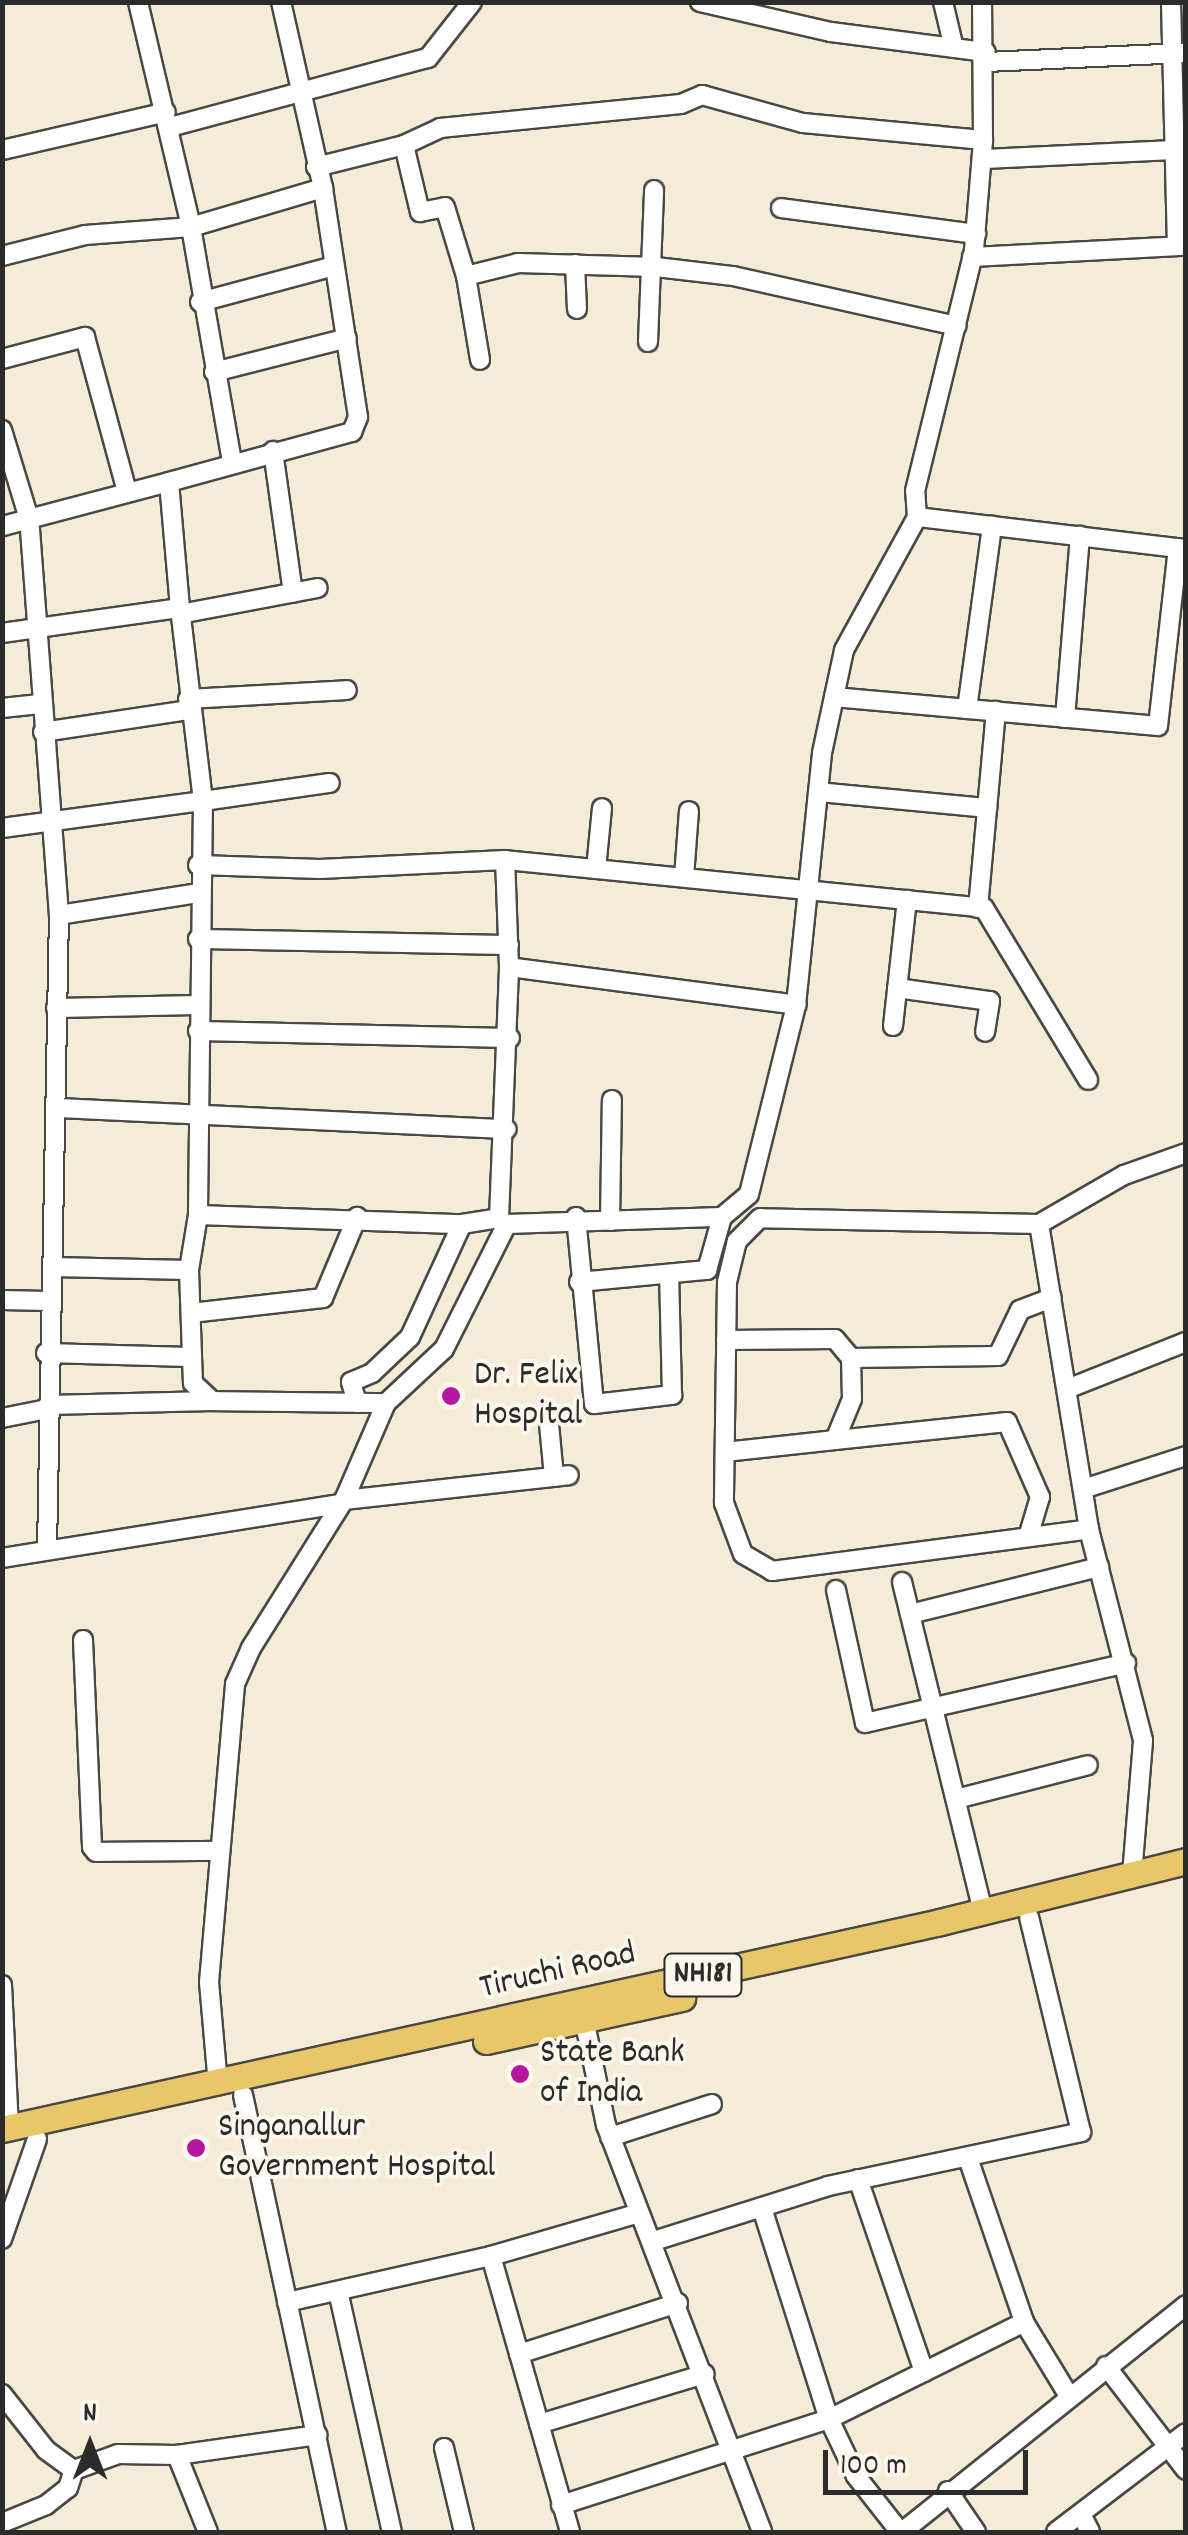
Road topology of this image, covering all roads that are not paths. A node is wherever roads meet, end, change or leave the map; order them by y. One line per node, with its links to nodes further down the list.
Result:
1 (138, 2): 14 (street)
2 (281, 2): 13 (street)
3 (472, 2): 13 (street)
4 (700, 2): 8 (street)
5 (944, 2): 10 (street)
6 (982, 2): 12 (street)
7 (1170, 2): 11 (street)
8 (742, 8): 9 (street)
9 (780, 12): 10 (street)
10 (954, 48): 12 (street)
11 (1178, 54): 12 (street); 18 (street)
12 (986, 57): 17 (street)
13 (299, 89): 14 (street); 19 (street)
14 (168, 120): 16 (street); 23 (street)
15 (404, 145): 17 (street); 19 (street); 31 (street)
16 (2, 150)
17 (983, 150): 18 (street); 24 (street)
18 (1175, 150): 25 (street)
19 (316, 167): 20 (street)
20 (322, 188): 23 (street); 29 (street)
21 (654, 190): 30 (street)
22 (781, 208): 24 (street)
23 (191, 227): 26 (street); 32 (street)
24 (976, 234): 27 (street)
25 (1181, 246): 27 (street)
26 (2, 256)
27 (972, 257): 34 (street)
28 (575, 264): 30 (street); 31 (street); 33 (street)
29 (334, 266): 32 (street); 35 (street)
30 (656, 267): 34 (street); 36 (street)
31 (466, 276): 38 (street)
32 (200, 302): 39 (street)
33 (577, 308)
34 (956, 326): 46 (street)
35 (347, 338): 39 (street); 41 (street)
36 (648, 342)
37 (2, 359): 45 (street)
38 (480, 360)
39 (214, 372): 42 (street)
40 (2, 430): 43 (street)
41 (273, 451): 42 (street); 53 (street)
42 (232, 461): 44 (street)
43 (9, 474): 47 (street)
44 (168, 482): 45 (street); 54 (street)
45 (127, 492): 47 (street)
46 (917, 517): 49 (street); 58 (street)
47 (29, 519): 48 (street); 55 (street)
48 (2, 526)
49 (992, 526): 50 (street); 62 (street)
50 (1080, 536): 51 (street); 64 (street)
51 (1182, 549): 64 (street)
52 (318, 588): 53 (street)
53 (293, 593): 54 (street)
54 (180, 611): 55 (street); 60 (street)
55 (37, 628): 56 (street); 59 (street)
56 (2, 633)
57 (348, 690): 60 (street)
58 (834, 697): 62 (street); 67 (street)
59 (40, 704): 61 (street); 65 (street)
60 (189, 704): 65 (street); 68 (street)
61 (2, 708)
62 (967, 709): 63 (street)
63 (996, 711): 64 (street); 70 (street)
64 (1064, 718)
65 (42, 732): 72 (street)
66 (330, 782): 68 (street)
67 (818, 792): 70 (street); 78 (street)
68 (202, 800): 72 (street); 75 (street)
69 (602, 808): 76 (street)
70 (987, 808): 81 (street)
71 (689, 811): 77 (street)
72 (51, 822): 73 (street); 82 (street)
73 (2, 828)
74 (505, 860): 75 (street); 76 (street); 84 (street)
75 (198, 865): 79 (street)
76 (596, 869): 77 (street)
77 (684, 877): 78 (street)
78 (808, 889): 80 (street); 88 (street)
79 (198, 893): 82 (street); 83 (street)
80 (908, 900): 81 (street); 86 (street)
81 (978, 908): 94 (street)
82 (59, 915): 89 (street)
83 (198, 939): 84 (street); 87 (street)
84 (508, 945): 85 (street)
85 (508, 967): 88 (street); 93 (street)
86 (897, 988): 90 (street); 92 (street)
87 (198, 1004): 89 (street); 91 (street)
88 (796, 1006): 102 (street)
89 (56, 1008): 96 (street)
90 (893, 1026)
91 (198, 1031): 93 (street); 97 (street)
92 (985, 1032)
93 (510, 1038): 98 (street)
94 (1088, 1080)
95 (612, 1100): 104 (street)
96 (57, 1108): 97 (street); 107 (street)
97 (198, 1114): 98 (street); 100 (street)
98 (506, 1129): 105 (street)
99 (1186, 1152): 106 (street)
100 (198, 1216): 101 (street); 108 (street)
101 (357, 1217): 105 (street); 114 (street)
102 (722, 1217): 104 (street); 109 (street)
103 (576, 1218): 104 (street); 110 (street); 123 (street)
104 (610, 1221)
105 (462, 1224): 122 (street)
106 (1039, 1224): 111 (street); 115 (street)
107 (53, 1267): 108 (street); 113 (street)
108 (190, 1270): 114 (street)
109 (668, 1274): 110 (street); 110 (street)
110 (580, 1282)
111 (1052, 1298): 119 (street); 120 (street)
112 (2, 1300): 113 (street)
113 (48, 1302): 117 (street)
114 (191, 1313): 118 (street)
115 (726, 1340): 119 (street); 128 (street)
116 (1186, 1342): 120 (street)
117 (46, 1353): 118 (street); 124 (street)
118 (190, 1357): 121 (street)
119 (851, 1358): 127 (street)
120 (1067, 1390): 130 (street)
121 (212, 1402): 122 (street); 124 (street)
122 (357, 1403): 123 (street)
123 (386, 1403): 131 (street)
124 (48, 1407): 125 (street); 134 (street)
125 (2, 1418)
126 (548, 1424): 131 (street)
127 (835, 1440): 128 (street); 133 (street)
128 (725, 1452): 133 (street)
129 (1186, 1456): 130 (street)
130 (1082, 1488): 132 (street)
131 (342, 1502): 134 (street); 145 (street)
132 (1089, 1529): 133 (street); 136 (street)
133 (1028, 1537)
134 (47, 1550): 135 (street)
135 (2, 1558)
136 (1099, 1567): 139 (street); 141 (street)
137 (902, 1582): 139 (street)
138 (836, 1590): 142 (street)
139 (910, 1614): 142 (street)
140 (83, 1640): 145 (street)
141 (1126, 1663): 142 (street); 147 (street)
142 (933, 1708): 144 (street)
143 (1088, 1765): 144 (street)
144 (956, 1799): 149 (street)
145 (219, 1851): 153 (street)
146 (1186, 1860): 147 (highway, Tiruchi Road / NH181)
147 (1132, 1876): 149 (highway, Tiruchi Road / NH181)
148 (1186, 1876): 150 (highway, Tiruchi Road / NH181)
149 (983, 1912): 153 (highway, Tiruchi Road / NH181)
150 (1029, 1917): 152 (highway, Tiruchi Road / NH181); 159 (street)
151 (2, 1985): 156 (street)
152 (584, 2019): 154 (highway, Tiruchi Road / NH181); 157 (street)
153 (218, 2084): 156 (highway, Tiruchi Road / NH181)
154 (242, 2096): 158 (highway, Tiruchi Road / NH181); 168 (street)
155 (712, 2104): 157 (street)
156 (5, 2134): 158 (highway, Tiruchi Road / NH181)
157 (610, 2137): 163 (street)
158 (37, 2139): 161 (street)
159 (968, 2158): 160 (street); 171 (street)
160 (858, 2179): 162 (street); 174 (street)
161 (9, 2208): 164 (street)
162 (762, 2208): 165 (street); 178 (street)
163 (639, 2212): 165 (street); 166 (street)
164 (2, 2239)
165 (654, 2240): 169 (street)
166 (490, 2256): 167 (street); 172 (street)
167 (338, 2291): 168 (street); 194 (street)
168 (287, 2302): 181 (street)
169 (678, 2303): 172 (street); 175 (street)
170 (1186, 2305): 173 (street)
171 (1024, 2322): 174 (street); 177 (street)
172 (519, 2354): 179 (street)
173 (1106, 2366): 177 (street); 182 (street)
174 (924, 2372): 178 (street)
175 (704, 2374): 179 (street); 184 (street)
176 (2, 2394): 186 (street)
177 (1069, 2396): 188 (street)
178 (829, 2419): 184 (street); 198 (street)
179 (539, 2424): 189 (street)
180 (1186, 2434): 182 (street)
181 (318, 2436): 185 (street); 193 (street)
182 (1168, 2446): 187 (street); 190 (street)
183 (444, 2448): 195 (street)
184 (732, 2449): 189 (street); 197 (street)
185 (177, 2455): 186 (street); 192 (street)
186 (74, 2470): 191 (street)
187 (1186, 2470)
188 (948, 2491): 198 (street); 199 (street)
189 (562, 2505): 196 (street)
190 (1080, 2514): 200 (street); 201 (street)
191 (2, 2523)
192 (208, 2532)
193 (337, 2532)
194 (392, 2532)
195 (464, 2532)
196 (570, 2532)
197 (762, 2532)
198 (901, 2532)
199 (976, 2532)
200 (1056, 2532)
201 (1090, 2532)

